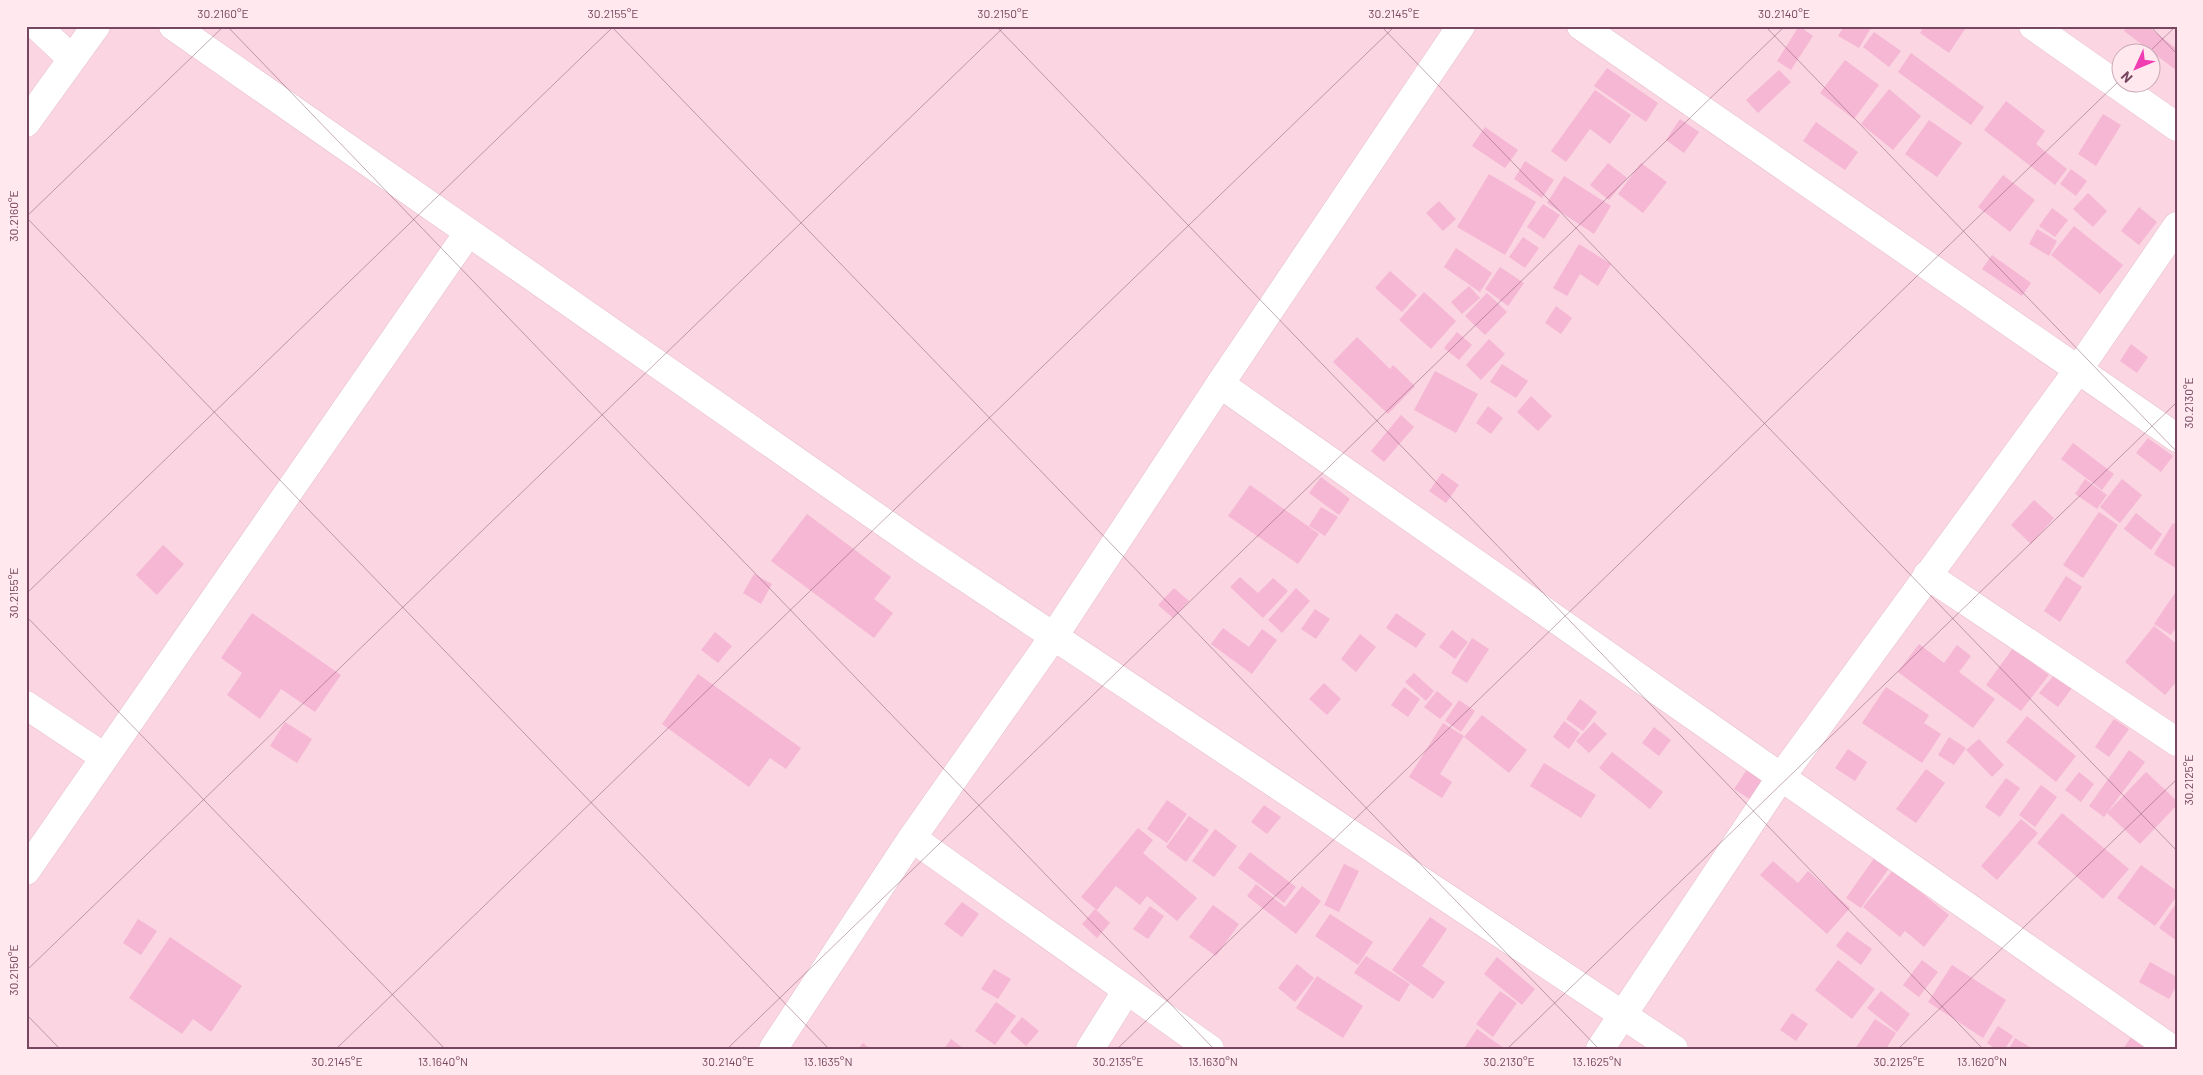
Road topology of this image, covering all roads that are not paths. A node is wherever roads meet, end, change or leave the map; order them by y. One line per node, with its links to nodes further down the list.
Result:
1 (37, 26): 7 (street)
2 (96, 26): 7 (street)
3 (172, 26): 11 (street)
4 (1461, 26): 13 (street)
5 (1581, 26): 12 (street)
6 (2033, 26): 9 (street)
7 (72, 59): 8 (street)
8 (26, 123)
9 (2177, 127)
10 (2177, 226): 12 (street)
11 (468, 233): 16 (street); 19 (street)
12 (2078, 370): 14 (street); 15 (street)
13 (1220, 384): 16 (street); 20 (street)
14 (2177, 438)
15 (1927, 575): 18 (street); 20 (street)
16 (1054, 636): 21 (street); 24 (street)
17 (26, 705): 19 (street)
18 (2177, 742)
19 (104, 757): 22 (street)
20 (1780, 777): 24 (street); 30 (street)
21 (912, 838): 23 (street); 25 (street)
22 (26, 871)
23 (1128, 990): 26 (street); 27 (street)
24 (1623, 1015): 28 (street); 29 (street)
25 (773, 1049)
26 (1090, 1049)
27 (1210, 1049)
28 (1600, 1049)
29 (1674, 1049)
30 (2172, 1049)

